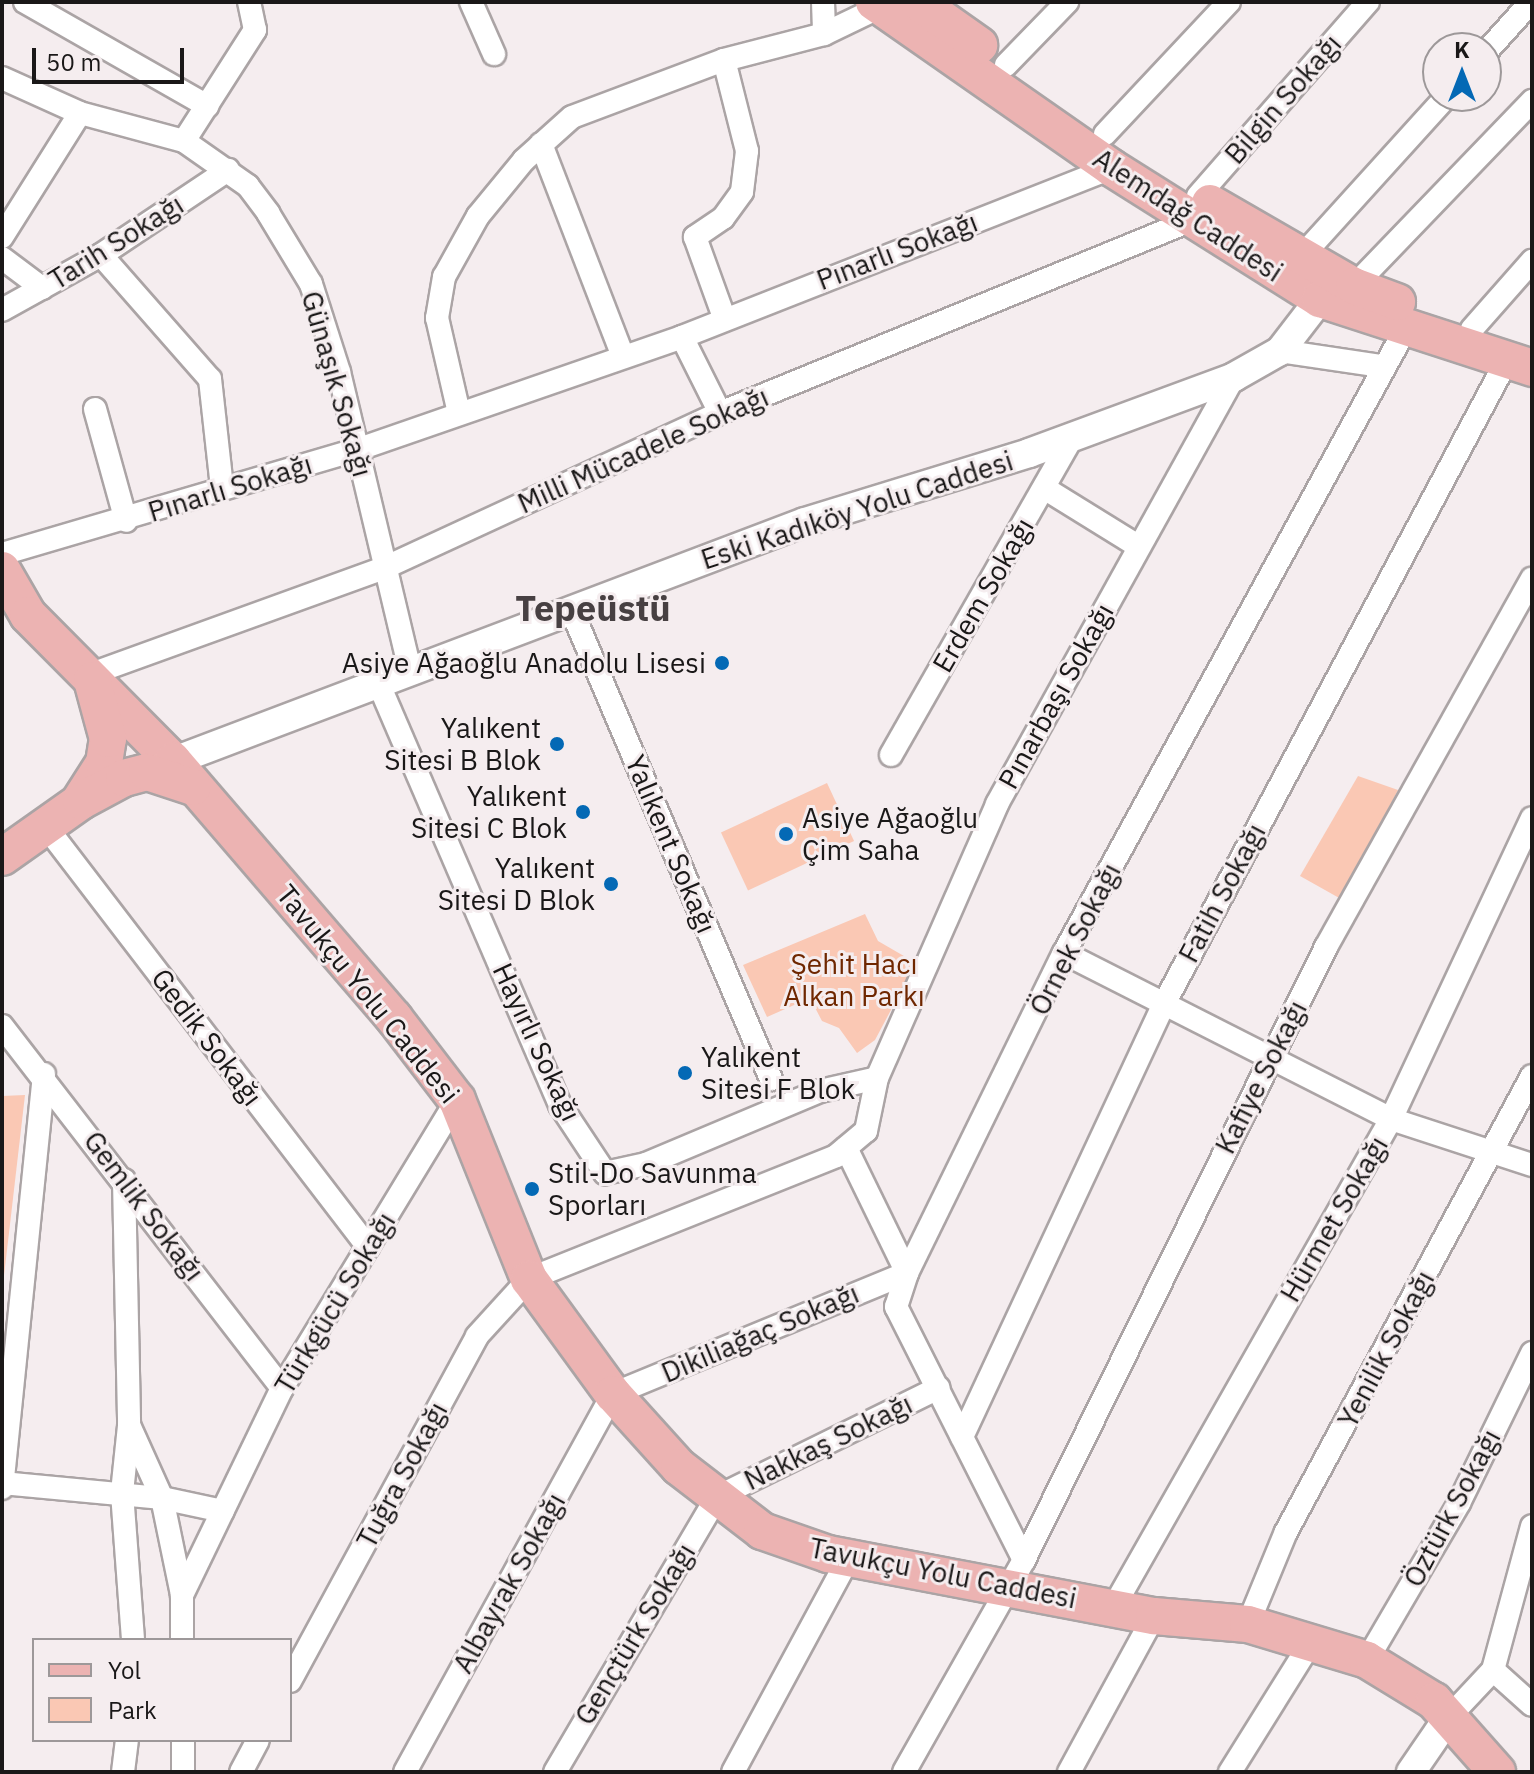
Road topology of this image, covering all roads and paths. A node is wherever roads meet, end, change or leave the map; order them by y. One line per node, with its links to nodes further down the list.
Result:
1 (25, 2): 18 (street)
2 (249, 2): 18 (street)
3 (471, 2): 13 (street)
4 (823, 2): 11 (street)
5 (918, 2): 15 (main road, Alemdağ Caddesi)
6 (1067, 2): 15 (street)
7 (1229, 2): 23 (street)
8 (1368, 2): 25 (street, Bilgin Sokağı)
9 (1531, 2): 12 (street)
10 (877, 4): 11 (street); 23 (main road, Alemdağ Caddesi)
11 (824, 34): 14 (street)
12 (1502, 34)
13 (494, 54)
14 (724, 60): 22 (street); 35 (street)
15 (1006, 65): 23 (main road, Alemdağ Caddesi)
16 (2, 78): 20 (street, Günaşık Sokağı)
17 (1532, 101): 31 (street)
18 (207, 106): 21 (street)
19 (1432, 112): 28 (street)
20 (80, 113): 21 (street, Günaşık Sokağı); 26 (street)
21 (184, 141): 24 (street, Günaşık Sokağı)
22 (541, 144): 40 (street); 45 (street)
23 (1109, 151): 25 (main road, Alemdağ Caddesi); 35 (street, Pınarlı Sokağı)
24 (228, 170): 27 (street, Tarih Sokağı); 48 (street, Günaşık Sokağı)
25 (1195, 208): 28 (main road, Alemdağ Caddesi); 33 (main road, Alemdağ Caddesi); 46 (street, Milli Mücadele Sokağı)
26 (2, 237)
27 (101, 255): 32 (street, Tarih Sokağı); 49 (street)
28 (1301, 257): 31 (main road, Alemdağ Caddesi)
29 (2, 258): 32 (street)
30 (1532, 261): 36 (street)
31 (1354, 286): 36 (main road, Alemdağ Caddesi)
32 (42, 288): 34 (street, Tarih Sokağı)
33 (1320, 299): 37 (main road, Alemdağ Caddesi); 39 (street, Eski Kadıköy Yolu Caddesi)
34 (2, 310)
35 (724, 317): 38 (street, Pınarlı Sokağı)
36 (1472, 329): 41 (main road, Alemdağ Caddesi)
37 (1405, 330): 41 (main road, Alemdağ Caddesi); 42 (street, Örnek Sokağı)
38 (682, 337): 40 (street, Pınarlı Sokağı); 46 (street)
39 (1280, 351): 42 (street); 43 (street, Eski Kadıköy Yolu Caddesi)
40 (623, 356): 45 (street, Pınarlı Sokağı)
41 (1523, 358): 68 (street, Fatih Sokağı)
42 (1382, 366): 67 (street, Örnek Sokağı)
43 (1234, 377): 47 (street, Eski Kadıköy Yolu Caddesi); 52 (street, Pınarbaşı Sokağı)
44 (95, 409): 51 (street)
45 (459, 413): 48 (street, Pınarlı Sokağı)
46 (720, 413): 54 (street, Milli Mücadele Sokağı)
47 (1074, 434): 50 (street, Erdem Sokağı); 57 (street, Eski Kadıköy Yolu Caddesi)
48 (359, 449): 49 (street, Pınarlı Sokağı); 54 (street, Günaşık Sokağı)
49 (222, 488): 51 (street, Pınarlı Sokağı)
50 (1044, 488): 52 (street); 61 (street, Erdem Sokağı)
51 (126, 521): 53 (street, Pınarlı Sokağı)
52 (1138, 546): 73 (street, Pınarbaşı Sokağı)
53 (2, 554)
54 (384, 568): 58 (street, Milli Mücadele Sokağı); 59 (street, Günaşık Sokağı)
55 (2, 570): 58 (main road, Tavukçu Yolu Caddesi)
56 (1532, 579): 70 (street, Kafiye Sokağı)
57 (571, 609): 59 (street, Eski Kadıköy Yolu Caddesi); 74 (street, Yalıkent Sokağı)
58 (91, 674): 62 (main road, Tavukçu Yolu Caddesi); 63 (main road)
59 (411, 674): 60 (street, Eski Kadıköy Yolu Caddesi)
60 (380, 687): 62 (street, Eski Kadıköy Yolu Caddesi); 73 (street, Hayırlı Sokağı)
61 (891, 755)
62 (171, 773): 63 (main road); 75 (main road, Tavukçu Yolu Caddesi)
63 (81, 801): 65 (main road)
64 (1532, 818): 76 (street, Hürmet Sokağı)
65 (47, 828): 66 (main road); 81 (street, Gedik Sokağı)
66 (2, 857)
67 (1064, 953): 68 (street); 82 (street, Örnek Sokağı)
68 (1165, 1002): 70 (street); 89 (street, Fatih Sokağı)
69 (2, 1026): 71 (street, Gemlik Sokağı)
70 (1270, 1055): 76 (street); 97 (street, Kafiye Sokağı)
71 (44, 1074): 80 (street, Gemlik Sokağı); 90 (street)
72 (1532, 1076): 78 (street, Yenilik Sokağı)
73 (877, 1078): 77 (street, Pınarbaşı Sokağı)
74 (771, 1079)
75 (457, 1100): 81 (street, Türkgücü Sokağı); 83 (main road, Tavukçu Yolu Caddesi)
76 (1391, 1119): 78 (street); 99 (street, Hürmet Sokağı)
77 (846, 1148): 82 (street); 83 (street)
78 (1491, 1153): 79 (street); 101 (street, Yenilik Sokağı)
79 (1532, 1165)
80 (124, 1180): 85 (street, Gemlik Sokağı); 88 (street)
81 (368, 1247): 85 (street, Türkgücü Sokağı)
82 (907, 1273): 86 (street, Örnek Sokağı); 87 (street, Dikiliağaç Sokağı)
83 (529, 1279): 87 (main road, Tavukçu Yolu Caddesi); 107 (street, Tuğra Sokağı)
84 (1532, 1353): 105 (street, Öztürk Sokağı)
85 (282, 1388): 94 (street, Türkgücü Sokağı)
86 (939, 1388): 89 (street, Örnek Sokağı); 92 (street, Nakkaş Sokağı)
87 (613, 1394): 92 (main road, Tavukçu Yolu Caddesi); 116 (street, Albayrak Sokağı)
88 (129, 1425): 91 (street); 93 (street)
89 (962, 1437): 97 (street, Örnek Sokağı)
90 (2, 1485): 91 (street)
91 (122, 1493): 93 (street); 102 (street)
92 (717, 1497): 96 (main road, Tavukçu Yolu Caddesi); 117 (street, Gençtürk Sokağı)
93 (162, 1498): 94 (street); 98 (street)
94 (223, 1511): 98 (street, Türkgücü Sokağı)
95 (1532, 1526): 106 (street)
96 (848, 1559): 97 (main road, Tavukçu Yolu Caddesi); 118 (street)
97 (1016, 1572): 99 (main road, Tavukçu Yolu Caddesi); 119 (street, Kafiye Sokağı)
98 (182, 1595): 103 (street)
99 (1113, 1608): 100 (main road, Tavukçu Yolu Caddesi)
100 (1154, 1616): 101 (main road, Tavukçu Yolu Caddesi); 120 (street)
101 (1248, 1624): 104 (main road, Tavukçu Yolu Caddesi)
102 (133, 1638)
103 (182, 1638)
104 (1312, 1641): 105 (main road, Tavukçu Yolu Caddesi); 121 (street)
105 (1367, 1660): 109 (main road, Tavukçu Yolu Caddesi)
106 (1493, 1670): 108 (street); 109 (street)
107 (292, 1677)
108 (1532, 1705)
109 (1448, 1718): 122 (street); 123 (main road, Tavukçu Yolu Caddesi)
110 (127, 1742): 113 (street)
111 (183, 1742): 114 (street)
112 (257, 1742): 115 (street)
113 (123, 1772)
114 (183, 1772)
115 (241, 1772)
116 (405, 1772)
117 (555, 1772)
118 (733, 1772)
119 (904, 1772)
120 (1069, 1772)
121 (1230, 1772)
122 (1411, 1772)
123 (1497, 1772)

